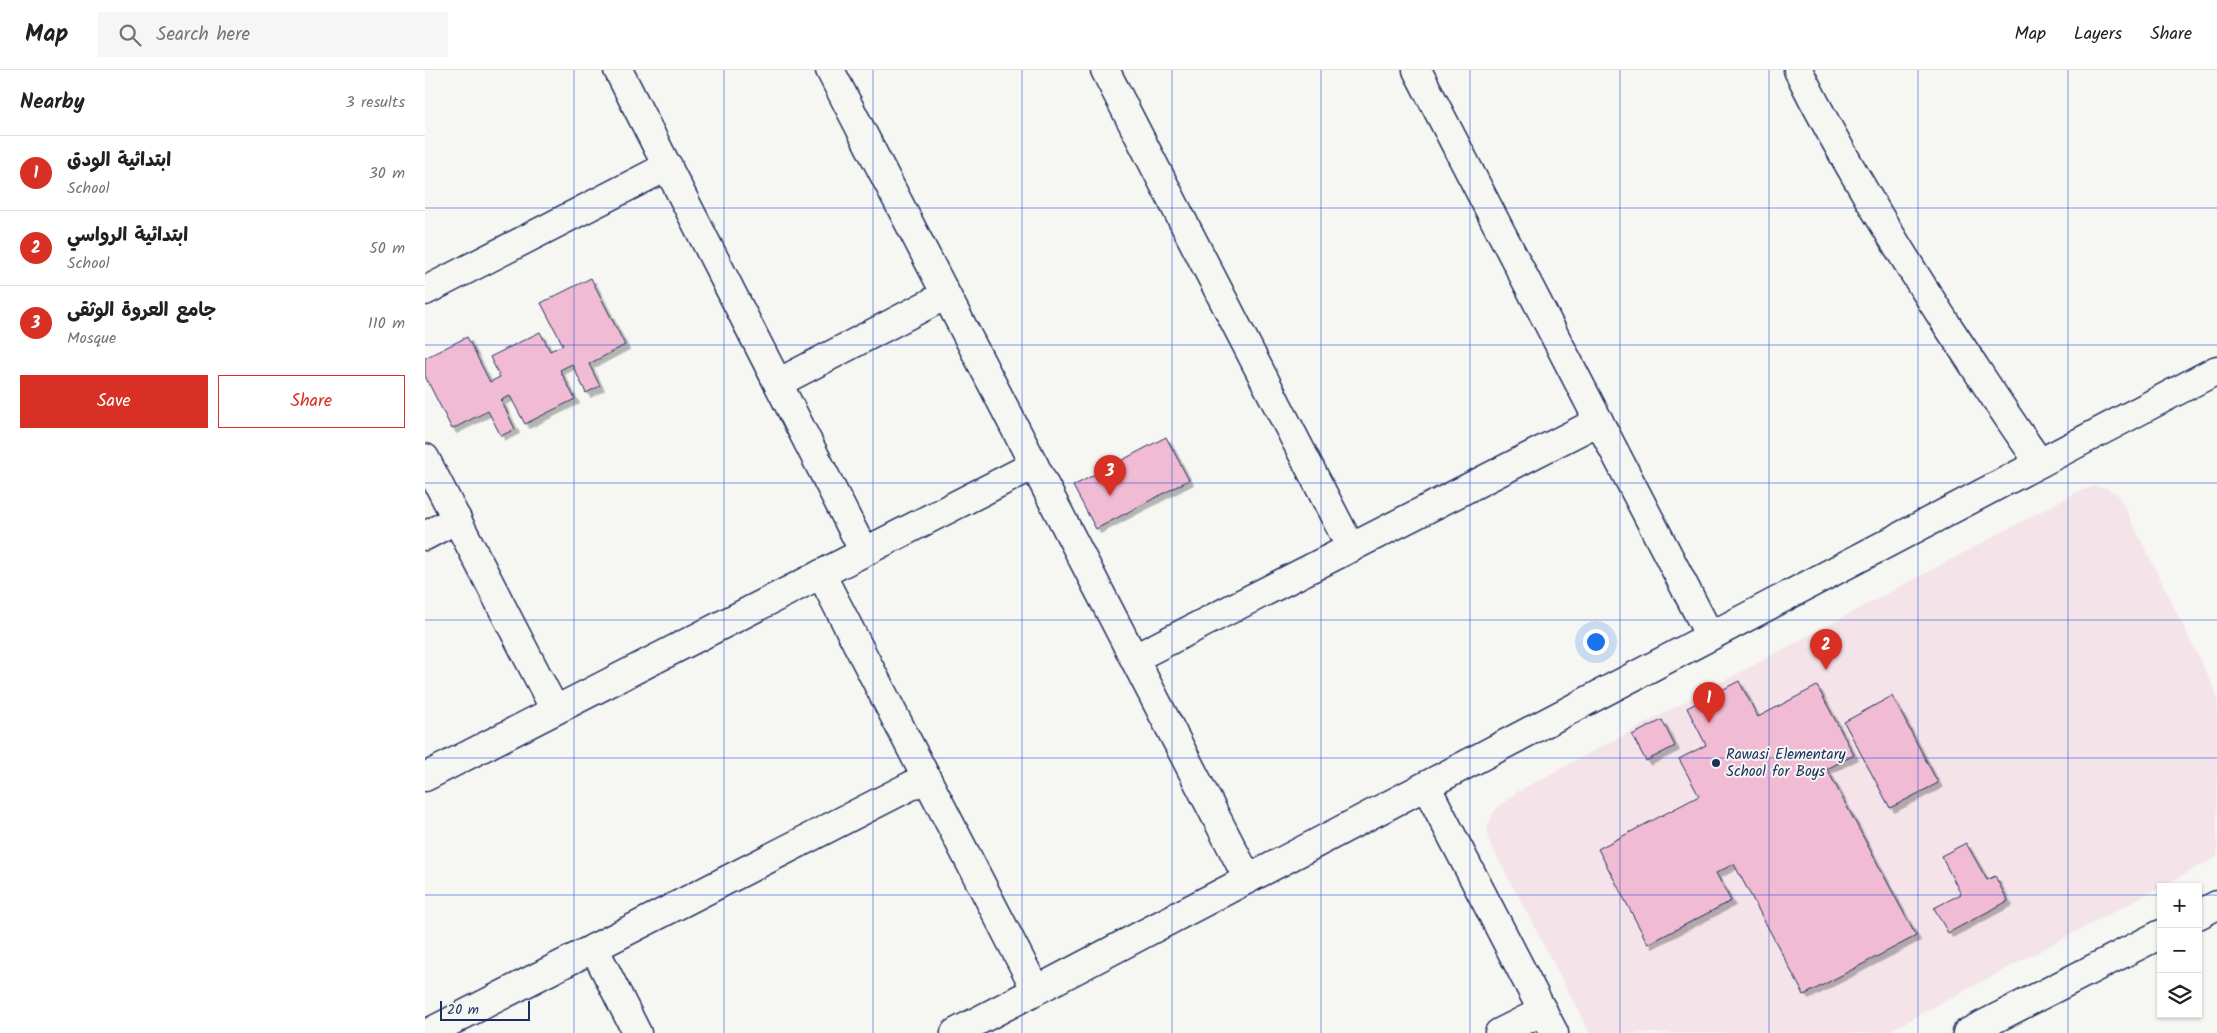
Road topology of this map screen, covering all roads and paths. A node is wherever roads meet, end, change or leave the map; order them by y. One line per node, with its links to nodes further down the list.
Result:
1 (618, 70): 6 (street)
2 (830, 70): 8 (street)
3 (1105, 70): 17 (street)
4 (1417, 70): 11 (street)
5 (1798, 70): 13 (street)
6 (668, 166): 7 (street); 10 (street)
7 (425, 291)
8 (946, 295): 10 (street); 14 (street)
9 (2217, 370): 13 (street)
10 (778, 383): 18 (street)
11 (1599, 421): 17 (street); 20 (street)
12 (425, 458): 15 (street)
13 (2040, 463): 20 (street)
14 (1034, 465): 18 (street); 21 (street)
15 (457, 520): 16 (street); 22 (street)
16 (425, 536)
17 (1351, 548): 21 (street)
18 (864, 552): 19 (street)
19 (821, 574): 22 (street); 24 (street)
20 (1710, 636): 25 (street)
21 (1135, 658): 26 (street)
22 (555, 710): 23 (street)
23 (425, 777)
24 (926, 778): 30 (street); 31 (street)
25 (1426, 786): 26 (street); 32 (street)
26 (1249, 879): 31 (street)
27 (2217, 905): 28 (street)
28 (2202, 913)
29 (2157, 936): 37 (street)
30 (594, 948): 33 (street); 34 (street)
31 (1036, 990): 35 (street)
32 (1548, 1022): 36 (street)
33 (428, 1033)
34 (637, 1033)
35 (955, 1033)
36 (1499, 1033)
37 (1967, 1033)

